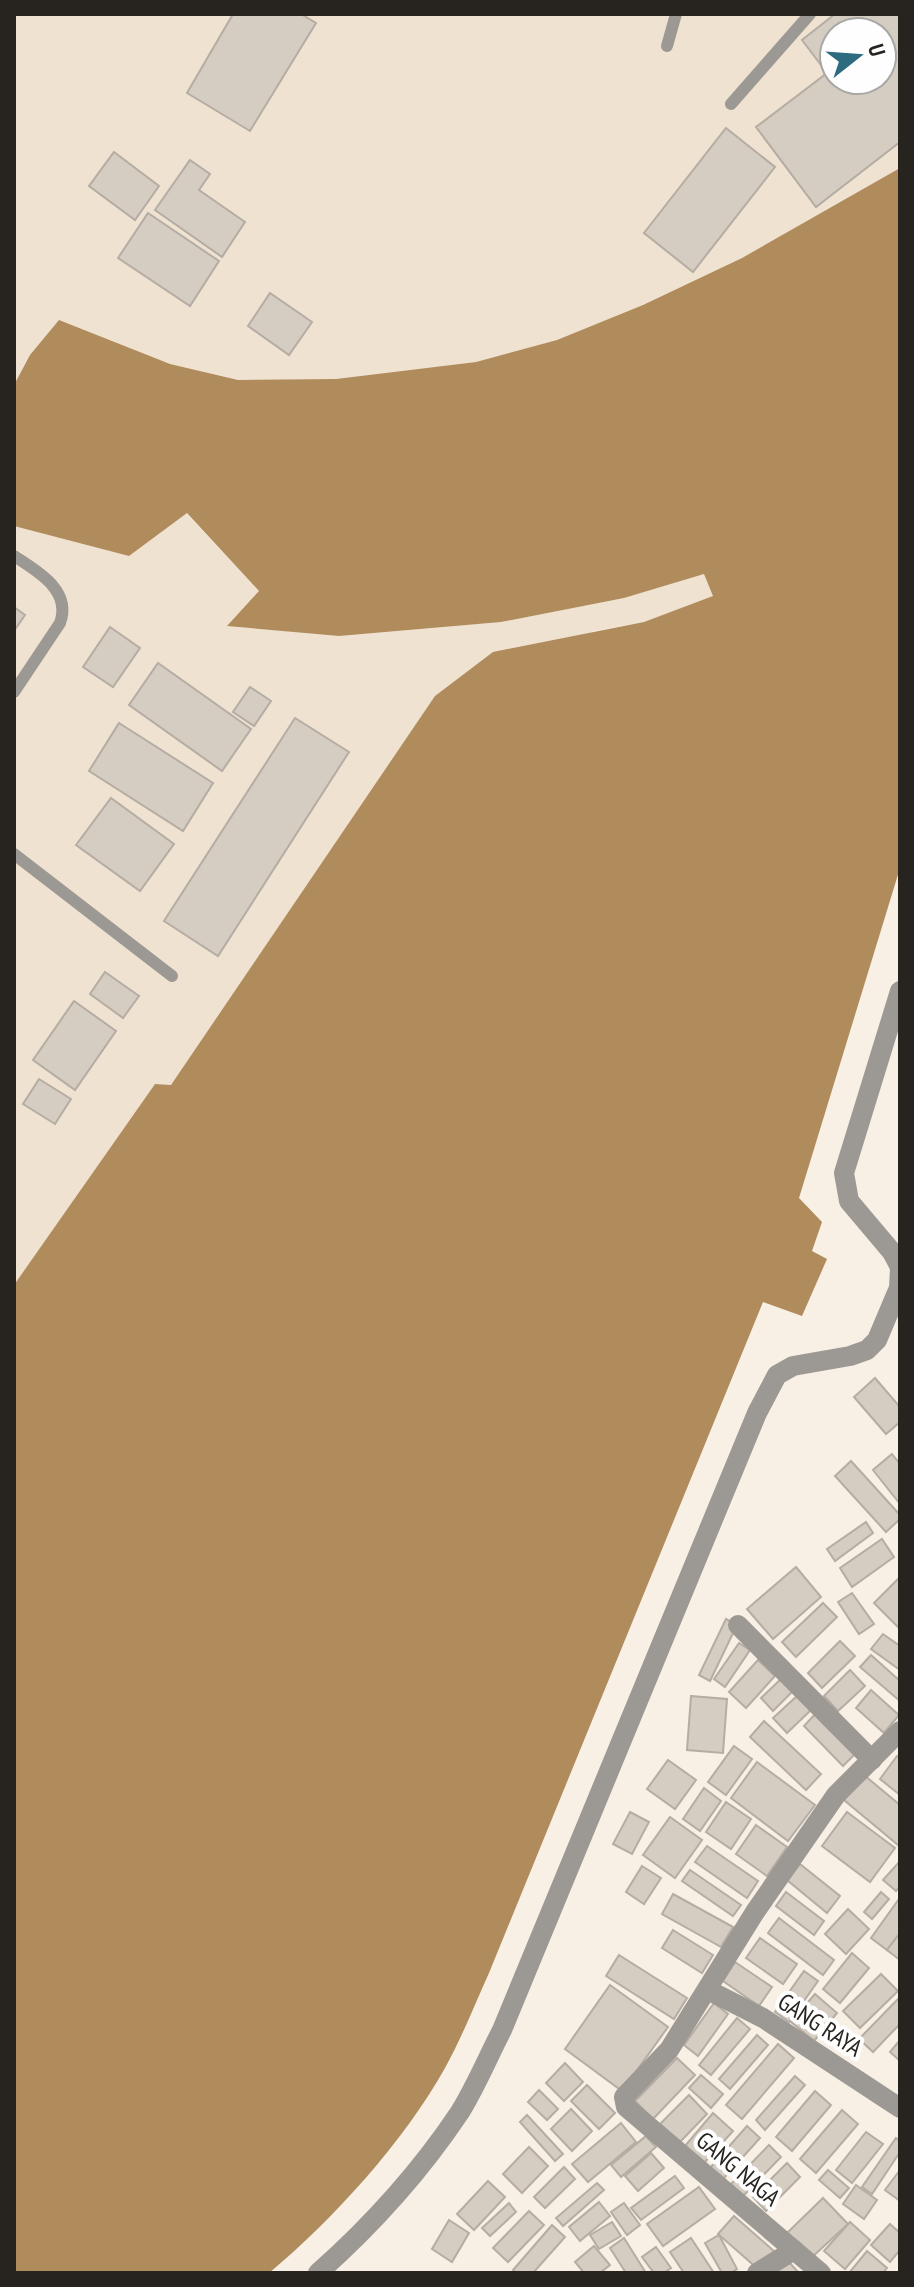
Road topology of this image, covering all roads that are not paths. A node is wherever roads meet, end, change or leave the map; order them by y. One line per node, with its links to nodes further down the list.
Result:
1 (676, 14): 3 (lane)
2 (810, 14): 4 (lane)
3 (667, 46)
4 (731, 104)
5 (14, 556): 6 (lane)
6 (14, 692)
7 (14, 854): 8 (lane)
8 (172, 976)
9 (900, 991): 10 (street)
10 (900, 1268): 17 (street)
11 (738, 1625): 13 (street)
12 (900, 1731): 13 (street)
13 (872, 1760): 14 (street)
14 (708, 1990): 15 (street, GANG RAYA); 16 (street, GANG NAGA)
15 (900, 2108)
16 (794, 2250): 18 (street); 19 (street, GANG NAGA)
17 (318, 2273)
18 (757, 2273)
19 (821, 2273)

